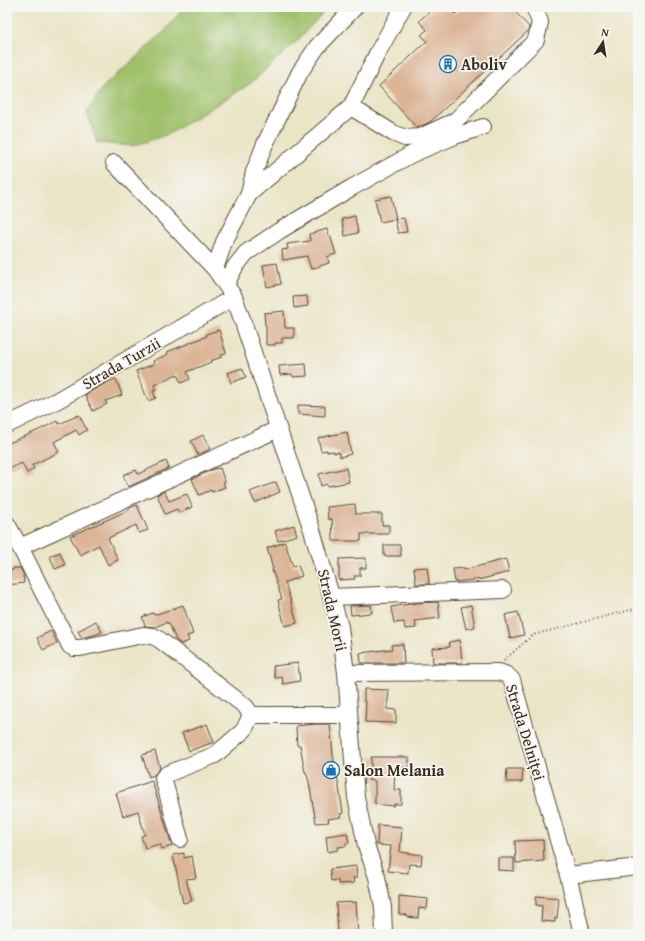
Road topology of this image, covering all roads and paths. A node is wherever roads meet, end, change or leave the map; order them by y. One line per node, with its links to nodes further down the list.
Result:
1 (355, 7): 7 (street)
2 (403, 7): 4 (street)
3 (534, 7): 4 (street)
4 (351, 107): 7 (street)
5 (483, 127): 9 (street)
6 (114, 163): 8 (street, Strada Morii)
7 (249, 194): 8 (street)
8 (215, 269): 9 (street, Strada Morii)
9 (230, 290): 10 (street, Strada Turzii); 11 (street, Strada Morii)
10 (7, 425)
11 (278, 429): 13 (street); 15 (street, Strada Morii)
12 (7, 524): 13 (street)
13 (20, 547): 19 (street)
14 (503, 590): 15 (street)
15 (331, 597): 18 (street, Strada Morii)
16 (638, 608): 17 (path)
17 (499, 672): 18 (street, Strada Delniței); 23 (street, Strada Delniței)
18 (346, 673): 20 (street, Strada Morii)
19 (252, 715): 20 (street); 21 (street)
20 (349, 715): 24 (street, Strada Morii)
21 (180, 839)
22 (638, 867): 23 (street)
23 (568, 875): 25 (street, Strada Delniței)
24 (384, 934)
25 (582, 934)

